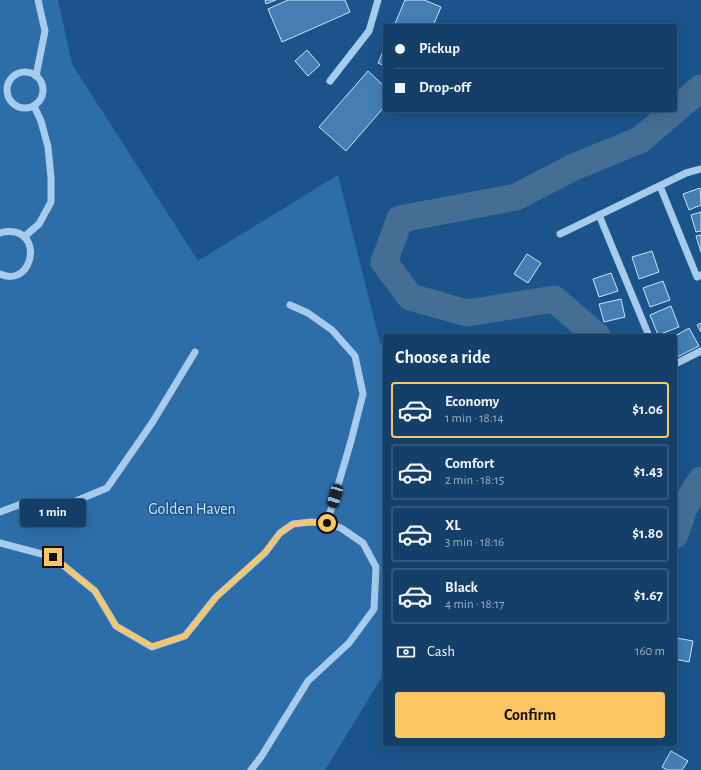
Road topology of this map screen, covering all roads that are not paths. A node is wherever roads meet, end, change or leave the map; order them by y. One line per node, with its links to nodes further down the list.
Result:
1 (38, 0): 3 (street)
2 (378, 0): 4 (street)
3 (36, 76): 5 (street); 5 (street)
4 (330, 81)
5 (34, 106): 11 (street)
6 (701, 168): 7 (street)
7 (660, 186): 8 (street); 13 (street)
8 (599, 215): 10 (street); 15 (street)
9 (0, 233): 11 (street)
10 (560, 234)
11 (24, 237): 12 (street)
12 (0, 274)
13 (701, 274)
14 (290, 305): 20 (street)
15 (648, 334)
16 (701, 351): 18 (street)
17 (195, 352): 19 (street)
18 (677, 363)
19 (0, 512)
20 (327, 523): 21 (street); 22 (street)
21 (0, 543)
22 (251, 770)

